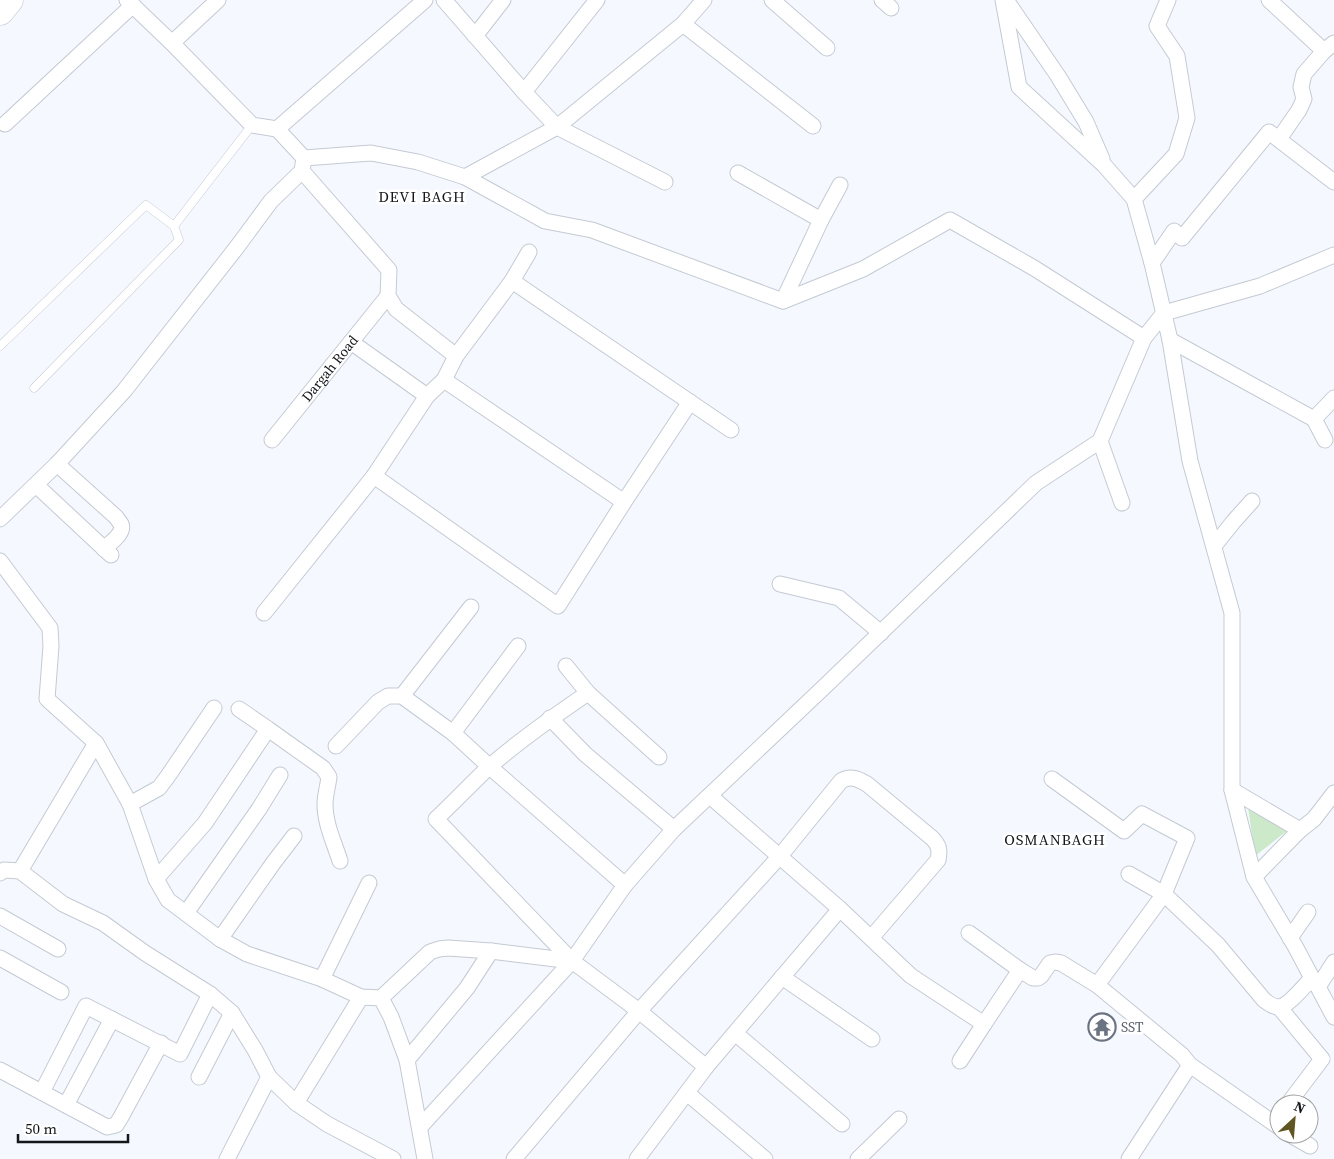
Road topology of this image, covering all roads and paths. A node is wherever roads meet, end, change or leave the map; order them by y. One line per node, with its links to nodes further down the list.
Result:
1 (9, 0): 13 (highway)
2 (218, 0): 16 (street)
3 (425, 0): 24 (street)
4 (444, 0): 15 (street)
5 (503, 0): 15 (street)
6 (597, 0): 19 (street)
7 (704, 0): 14 (street)
8 (772, 0): 18 (street)
9 (1005, 0): 27 (street); 27 (street)
10 (1168, 0): 33 (street)
11 (1269, 0): 17 (street)
12 (130, 3): 16 (street); 20 (street)
13 (0, 11)
14 (683, 24): 22 (street); 23 (street)
15 (475, 36): 19 (street)
16 (172, 43): 21 (street)
17 (1329, 47): 25 (street)
18 (827, 48)
19 (524, 92): 23 (street)
20 (5, 124)
21 (252, 125): 24 (street); 35 (lane)
22 (813, 126)
23 (557, 127): 29 (street); 30 (street)
24 (277, 129): 26 (street)
25 (1279, 139): 31 (street); 38 (street)
26 (303, 164): 29 (street); 40 (street); 58 (street)
27 (1104, 165): 33 (street)
28 (738, 173): 34 (street)
29 (465, 177): 41 (street)
30 (665, 182)
31 (1334, 182)
32 (840, 185): 34 (street)
33 (1134, 199): 38 (street)
34 (821, 220): 41 (street)
35 (174, 226): 46 (lane); 49 (lane)
36 (529, 252): 39 (street)
37 (1334, 255): 42 (street)
38 (1152, 263): 42 (street)
39 (512, 281): 47 (street); 52 (street)
40 (388, 296): 45 (street, Dargah Road); 47 (street)
41 (783, 301): 43 (street)
42 (1164, 313): 43 (street); 44 (street)
43 (1144, 338): 57 (street)
44 (1170, 340): 53 (street); 65 (street)
45 (351, 342): 50 (street); 55 (street, Dargah Road)
46 (0, 346)
47 (456, 356): 48 (street)
48 (444, 380): 50 (street); 62 (street)
49 (34, 388)
50 (427, 396): 59 (street)
51 (1334, 398): 53 (street)
52 (690, 402): 54 (street); 62 (street)
53 (1314, 419): 56 (street)
54 (731, 430)
55 (272, 440)
56 (1325, 440)
57 (1100, 442): 63 (street); 70 (street)
58 (57, 464): 60 (street); 60 (street)
59 (374, 476): 62 (street); 69 (street)
60 (36, 485): 64 (street)
61 (1252, 500): 65 (street)
62 (624, 502)
63 (1122, 503)
64 (0, 519)
65 (1214, 546): 86 (street)
66 (0, 561): 80 (street)
67 (780, 584): 70 (street)
68 (471, 607): 74 (street)
69 (264, 613)
70 (881, 633): 88 (street)
71 (518, 646): 79 (street)
72 (566, 666): 73 (street)
73 (588, 692): 77 (street); 82 (street)
74 (402, 696): 79 (street); 81 (street)
75 (214, 708): 89 (street)
76 (239, 709): 78 (street)
77 (550, 718): 83 (street); 90 (street)
78 (268, 729): 94 (street); 99 (street)
79 (453, 733): 83 (street)
80 (96, 743): 89 (street); 95 (street)
81 (336, 746)
82 (659, 756)
83 (490, 767): 101 (street); 114 (street)
84 (280, 775): 105 (street)
85 (1052, 779): 102 (street)
86 (1232, 790): 91 (street); 98 (street)
87 (1334, 792): 91 (street)
88 (710, 796): 90 (street); 93 (street)
89 (130, 804): 99 (street)
90 (674, 829): 101 (street)
91 (1300, 830): 98 (street)
92 (294, 836): 110 (street)
93 (780, 856): 103 (street); 108 (street); 126 (street)
94 (340, 860)
95 (20, 871): 96 (street); 122 (street)
96 (0, 873)
97 (1129, 874): 102 (street)
98 (1254, 877): 109 (street)
99 (156, 879): 105 (street)
100 (369, 883): 118 (street)
101 (625, 886): 114 (street)
102 (1164, 894): 120 (street); 125 (street)
103 (840, 909): 108 (street); 117 (street)
104 (1308, 912): 109 (street)
105 (186, 913): 110 (street)
106 (0, 916): 111 (street)
107 (969, 933): 116 (street)
108 (870, 938): 130 (street)
109 (1290, 938): 119 (street)
110 (220, 939): 118 (street)
111 (58, 948)
112 (491, 951): 114 (street); 124 (street); 134 (street)
113 (1, 960): 121 (street)
114 (572, 961): 126 (street); 149 (street)
115 (1334, 962): 119 (street)
116 (1020, 970): 120 (street); 130 (street)
117 (782, 977): 131 (street); 132 (street)
118 (322, 979): 123 (street)
119 (1315, 983): 125 (street); 128 (street)
120 (1097, 985): 136 (street)
121 (61, 992)
122 (210, 994): 127 (street); 133 (street)
123 (360, 997): 124 (street); 144 (street)
124 (381, 998): 134 (street)
125 (1279, 1008): 143 (street)
126 (639, 1011): 137 (street); 156 (street)
127 (232, 1013): 139 (street); 140 (street)
128 (1334, 1017)
129 (112, 1019): 133 (street); 141 (street); 145 (street)
130 (984, 1024): 135 (street)
131 (735, 1033): 137 (street); 148 (street)
132 (872, 1039)
133 (161, 1043): 145 (street)
134 (407, 1060): 149 (street)
135 (960, 1061)
136 (1190, 1065): 146 (street); 159 (street)
137 (706, 1067): 142 (street)
138 (0, 1070): 141 (street)
139 (199, 1077)
140 (268, 1077): 144 (street); 153 (street)
141 (42, 1092): 145 (street)
142 (687, 1093): 152 (street); 157 (street)
143 (1296, 1094)
144 (296, 1104): 154 (street)
145 (66, 1105)
146 (1269, 1117)
147 (899, 1119): 158 (street)
148 (842, 1124)
149 (420, 1127): 155 (street)
150 (1306, 1144): 151 (street)
151 (1310, 1146)
152 (642, 1157)
153 (227, 1159)
154 (393, 1159)
155 (425, 1159)
156 (514, 1159)
157 (765, 1159)
158 (858, 1159)
159 (1129, 1159)

